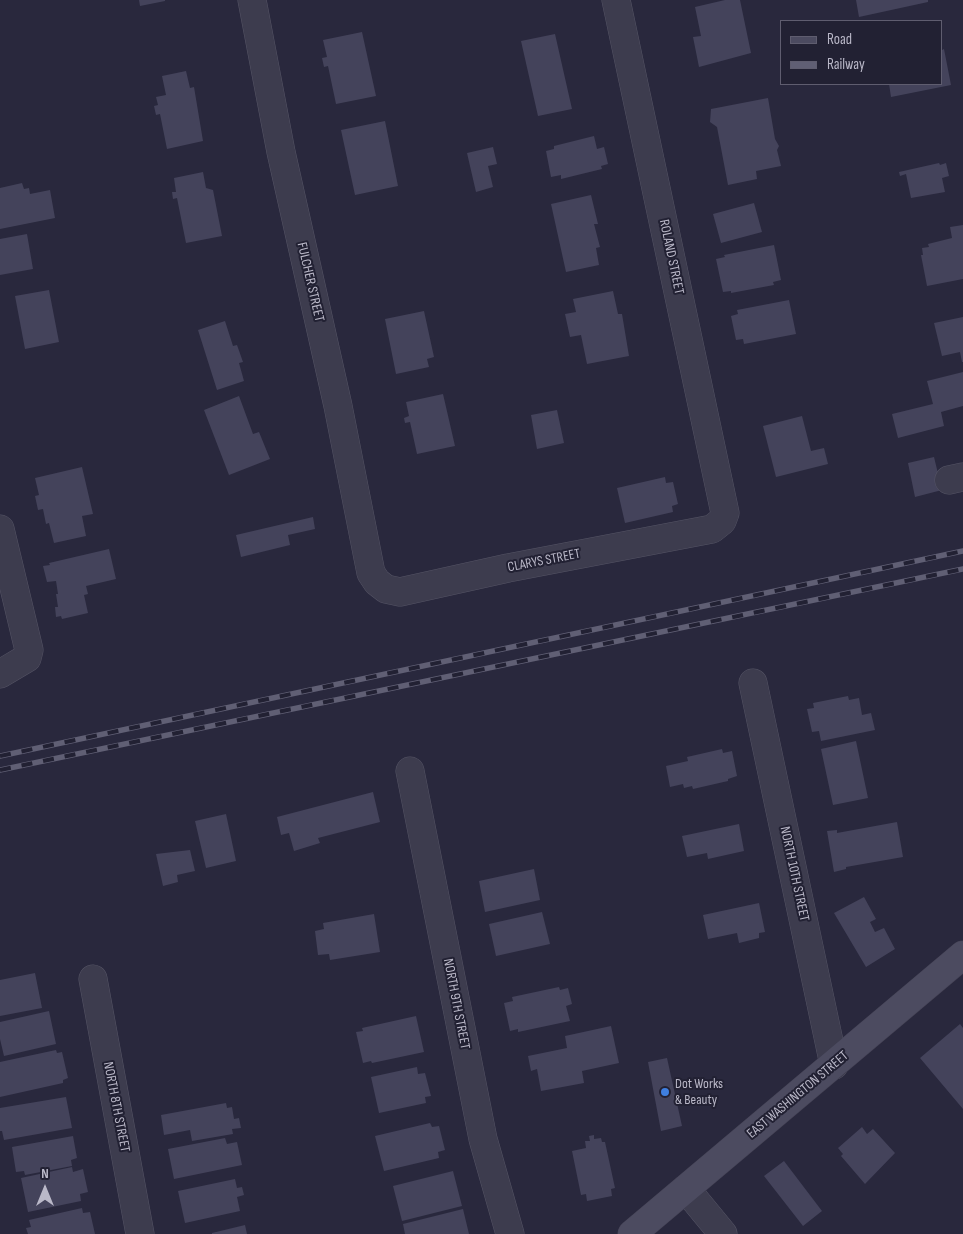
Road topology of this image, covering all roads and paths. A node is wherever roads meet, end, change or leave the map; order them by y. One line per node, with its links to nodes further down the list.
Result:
1 (252, 0): 5 (street, FULCHER STREET)
2 (616, 0): 3 (street, ROLAND STREET)
3 (725, 513): 5 (street, CLARYS STREET)
4 (0, 529): 6 (street)
5 (369, 564)
6 (0, 674)
7 (753, 683): 11 (street, NORTH 10TH STREET)
8 (410, 771): 14 (street, NORTH 9TH STREET)
9 (960, 964): 11 (main road, EAST WASHINGTON STREET)
10 (93, 979): 13 (street, NORTH 8TH STREET)
11 (834, 1065): 12 (main road, EAST WASHINGTON STREET)
12 (686, 1189): 15 (main road, EAST WASHINGTON STREET); 16 (street)
13 (140, 1234)
14 (510, 1234)
15 (632, 1234)
16 (723, 1234)

